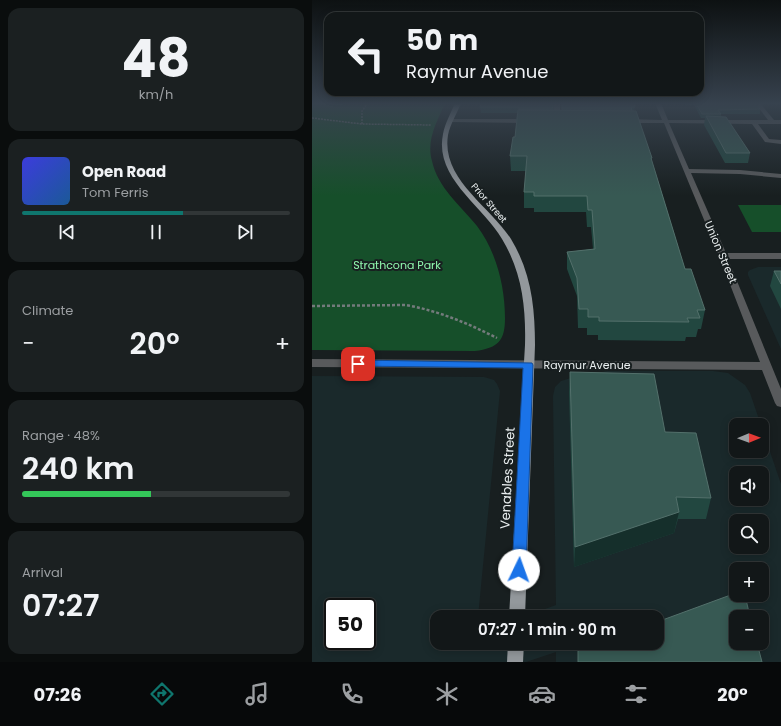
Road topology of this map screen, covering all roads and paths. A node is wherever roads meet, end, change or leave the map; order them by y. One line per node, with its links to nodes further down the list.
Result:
1 (446, 134): 12 (main road, Prior Street)
2 (670, 134): 5 (street, Union Street)
3 (762, 134): 4 (street)
4 (781, 142)
5 (686, 172): 6 (street); 7 (street, Union Street)
6 (781, 176)
7 (723, 256): 8 (street); 13 (street, Union Street)
8 (781, 256)
9 (312, 306): 10 (path)
10 (497, 338)
11 (312, 363): 12 (street, Raymur Avenue)
12 (528, 365): 13 (street, Raymur Avenue); 15 (main road, Venables Street)
13 (766, 366): 14 (street, Union Street)
14 (781, 403)
15 (517, 610)
16 (516, 650): 17 (main road)
17 (515, 662)

